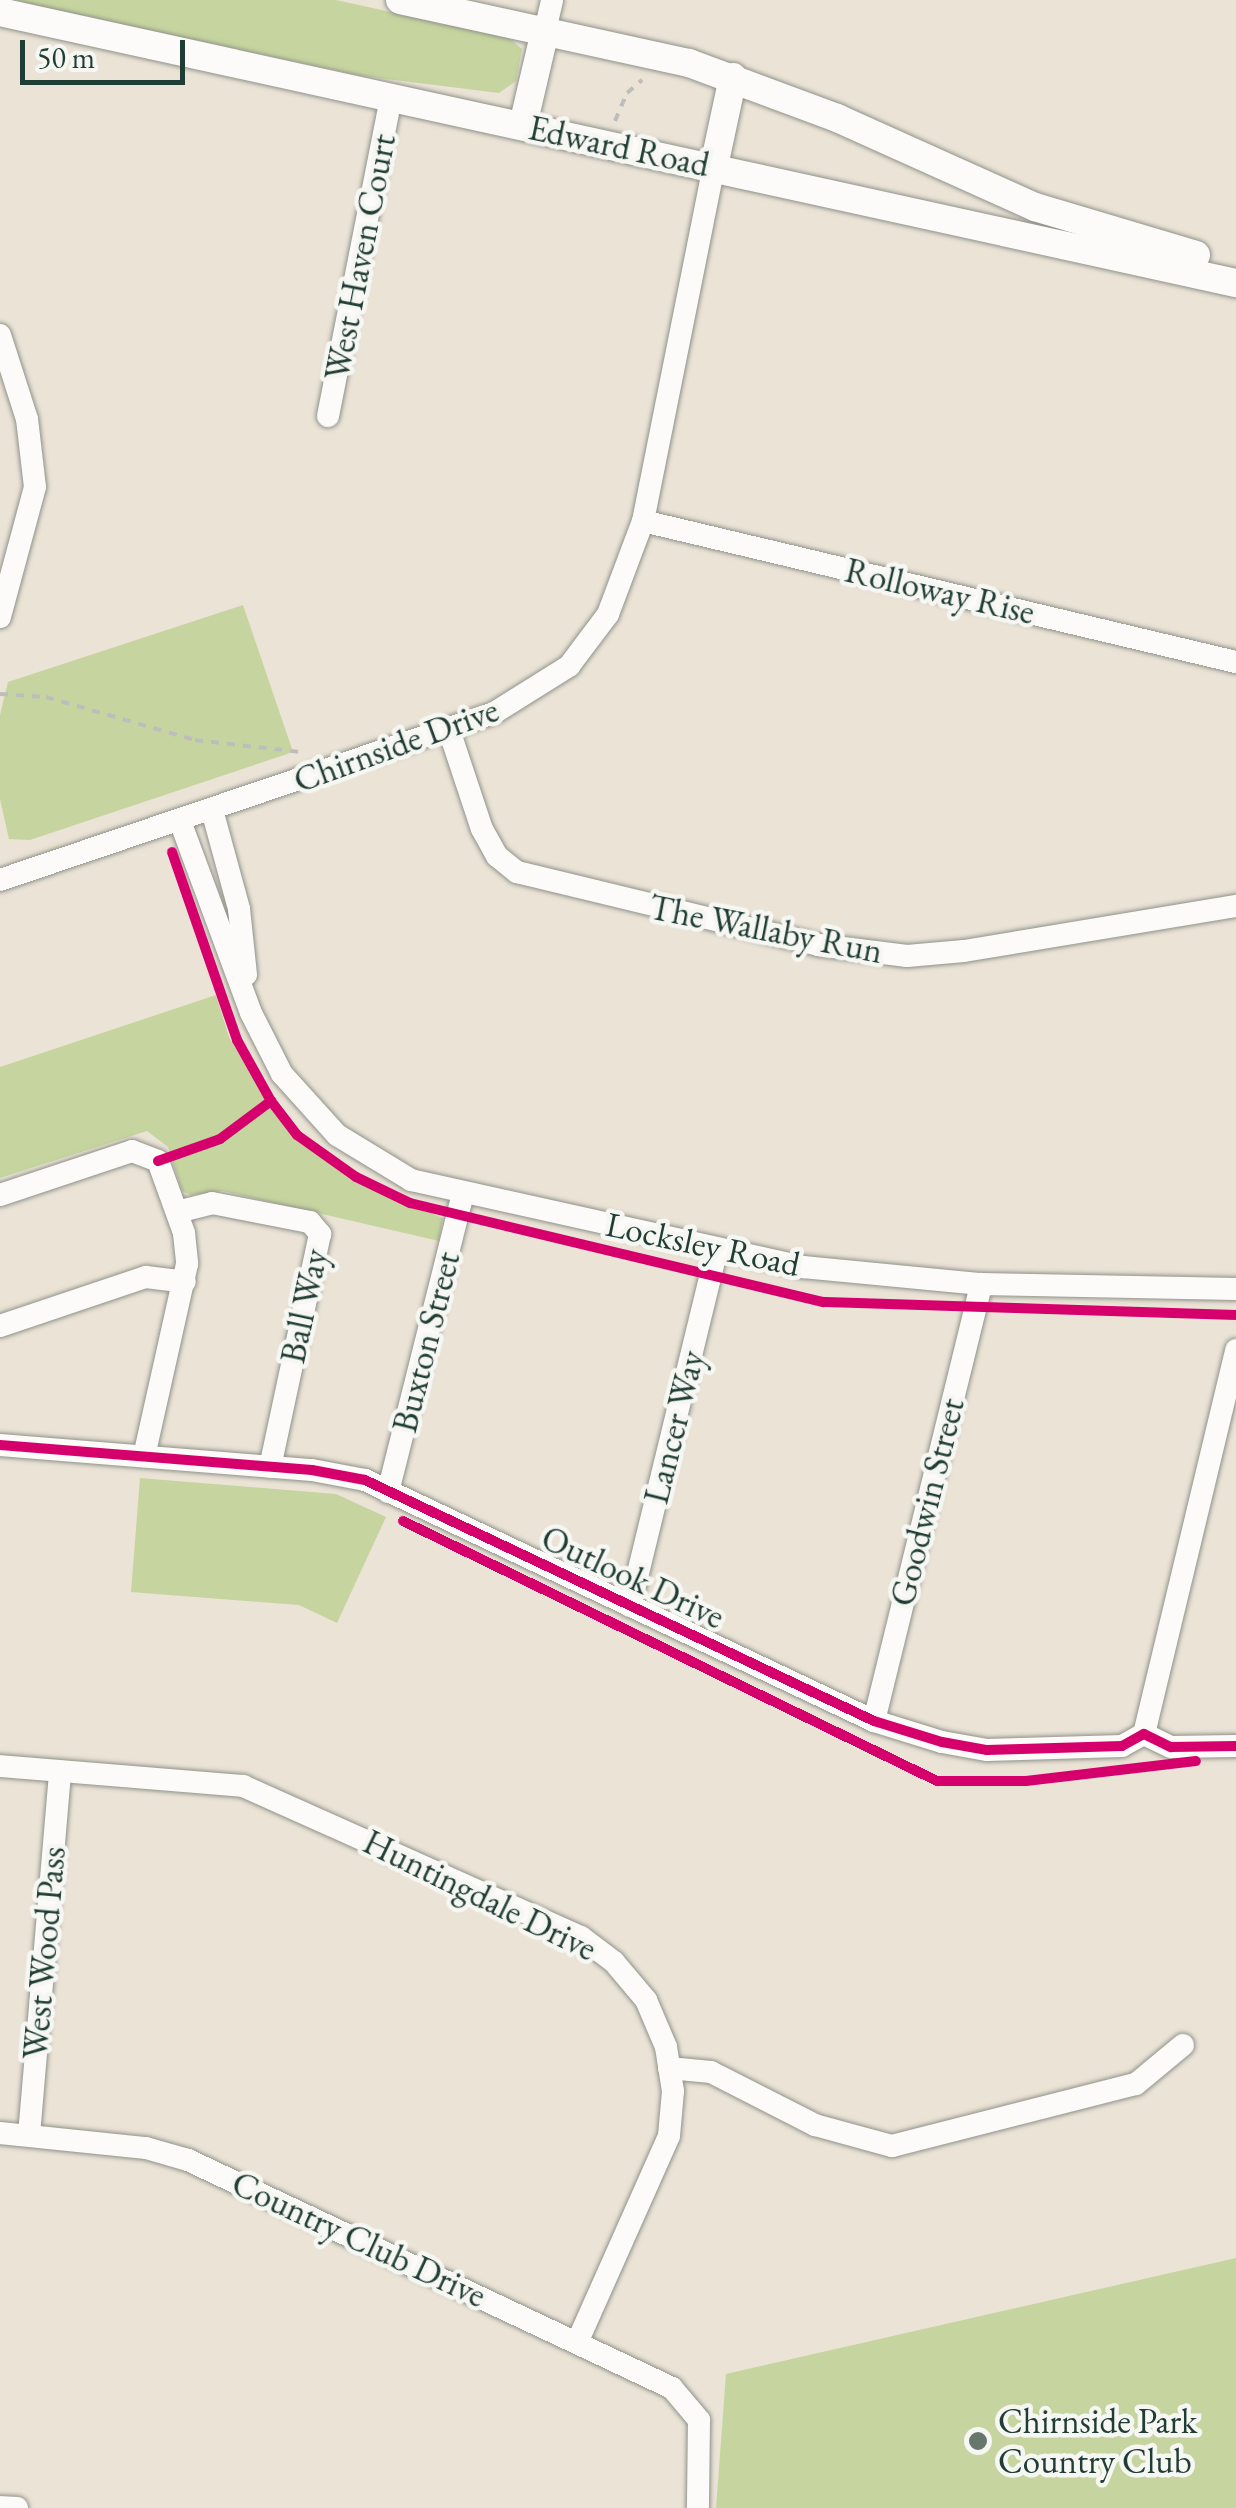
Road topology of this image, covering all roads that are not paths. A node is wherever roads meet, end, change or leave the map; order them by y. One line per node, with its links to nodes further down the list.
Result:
1 (400, 0): 4 (main road)
2 (552, 0): 4 (street)
3 (0, 12): 6 (main road, Edward Road)
4 (546, 31): 5 (main road); 7 (main road)
5 (733, 77): 8 (main road); 9 (main road)
6 (391, 97): 7 (main road, Edward Road); 12 (street, West Haven Court)
7 (523, 125): 8 (main road, Edward Road)
8 (714, 166): 10 (main road, Edward Road); 13 (street, Chirnside Drive)
9 (1236, 264)
10 (1236, 284)
11 (0, 335): 14 (street)
12 (328, 416)
13 (644, 521): 15 (street, Rolloway Rise); 16 (street, Chirnside Drive)
14 (0, 618)
15 (1236, 662)
16 (449, 730): 17 (street, Chirnside Drive); 20 (street, The Wallaby Run)
17 (212, 810): 18 (street, Chirnside Drive); 21 (street, Locksley Road)
18 (180, 821): 19 (street, Chirnside Drive); 21 (street, Locksley Road)
19 (0, 880)
20 (1236, 906)
21 (251, 1013): 22 (street, Locksley Road)
22 (463, 1193): 25 (street, Locksley Road); 34 (street, Buxton Street)
23 (0, 1194): 24 (street)
24 (177, 1212): 26 (street); 33 (street, Ball Way)
25 (718, 1249): 27 (street, Locksley Road); 35 (street, Lancer Way)
26 (185, 1282): 29 (street); 32 (street)
27 (980, 1284): 28 (street, Locksley Road); 36 (street, Goodwin Street)
28 (1236, 1289)
29 (0, 1326)
30 (1236, 1350): 37 (street)
31 (0, 1445): 32 (street, Outlook Drive)
32 (144, 1456): 33 (street, Outlook Drive)
33 (270, 1467): 34 (street, Outlook Drive)
34 (388, 1492): 35 (street, Outlook Drive)
35 (630, 1606): 36 (street, Outlook Drive)
36 (874, 1721): 37 (street, Outlook Drive)
37 (1144, 1734): 38 (street)
38 (1236, 1746)
39 (0, 1766): 40 (street, Huntingdale Drive)
40 (60, 1770): 42 (street, Huntingdale Drive); 44 (street, West Wood Pass)
41 (1183, 2045): 42 (street)
42 (669, 2068): 45 (street, Huntingdale Drive)
43 (0, 2133): 44 (street, Country Club Drive)
44 (29, 2135): 45 (street, Country Club Drive)
45 (578, 2340): 48 (street, Country Club Drive)
46 (0, 2506): 47 (street)
47 (18, 2508)
48 (698, 2508)

